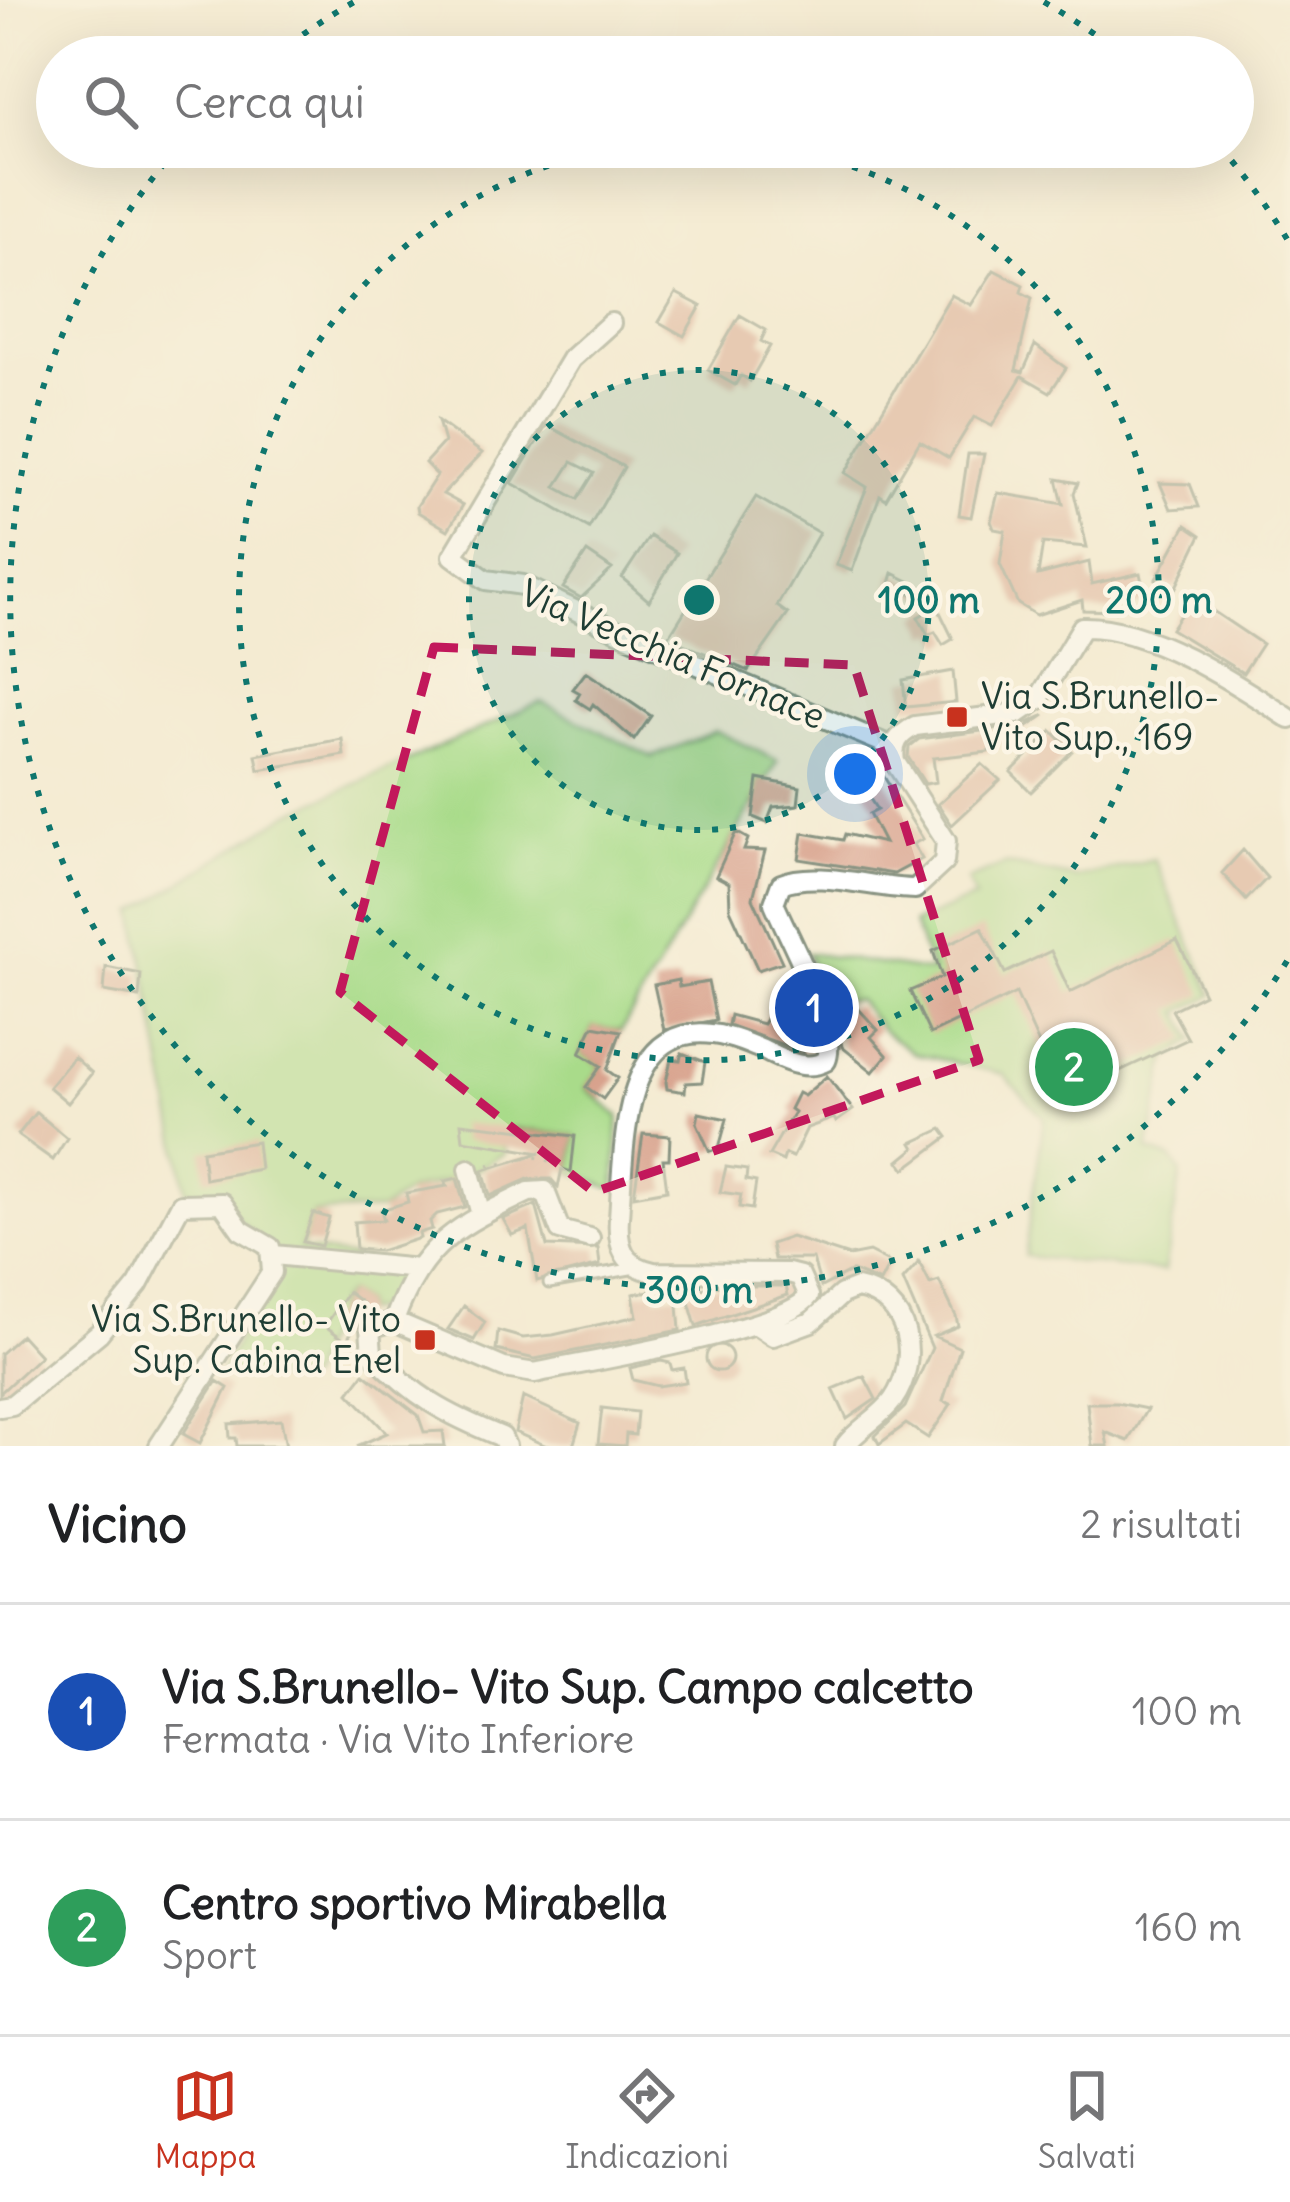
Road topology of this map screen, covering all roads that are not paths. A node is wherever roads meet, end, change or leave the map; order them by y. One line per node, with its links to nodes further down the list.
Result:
1 (611, 323): 3 (street, Via Vecchia Fornace)
2 (1290, 719): 3 (street)
3 (892, 747): 9 (street)
4 (469, 1169): 5 (street)
5 (481, 1215): 6 (street); 8 (street)
6 (590, 1238)
7 (274, 1255): 8 (street); 13 (street); 14 (street)
8 (418, 1268): 11 (street)
9 (637, 1268): 10 (lane); 12 (street)
10 (549, 1283)
11 (394, 1321): 12 (street); 15 (street)
12 (755, 1324): 16 (street)
13 (0, 1407)
14 (159, 1446)
15 (506, 1446)
16 (845, 1446)

